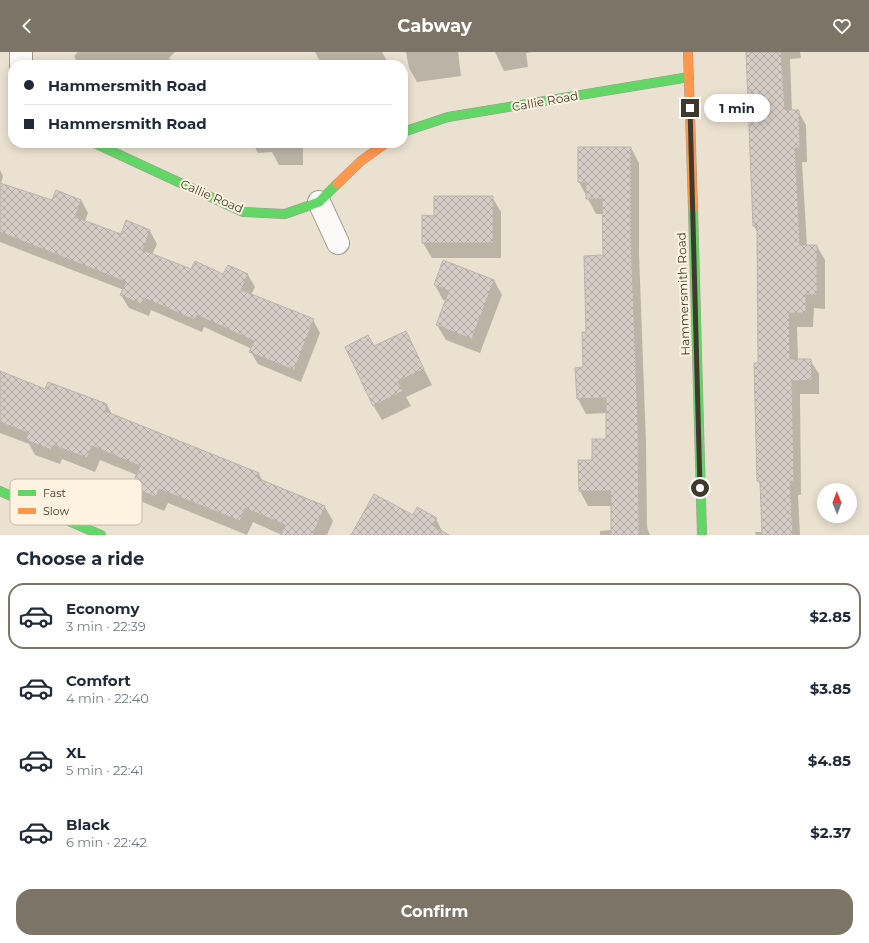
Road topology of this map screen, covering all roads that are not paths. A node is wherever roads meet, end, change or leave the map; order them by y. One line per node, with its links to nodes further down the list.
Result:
1 (688, 52): 2 (street, Hammersmith Road)
2 (689, 77): 3 (street, Callie Road); 12 (street, Hammersmith Road)
3 (408, 130)
4 (105, 148): 6 (street, Callie Road)
5 (379, 148): 6 (street, Callie Road)
6 (319, 202): 7 (street)
7 (338, 243)
8 (0, 491): 9 (street)
9 (10, 495)
10 (79, 525): 11 (street)
11 (102, 535)
12 (702, 535)

